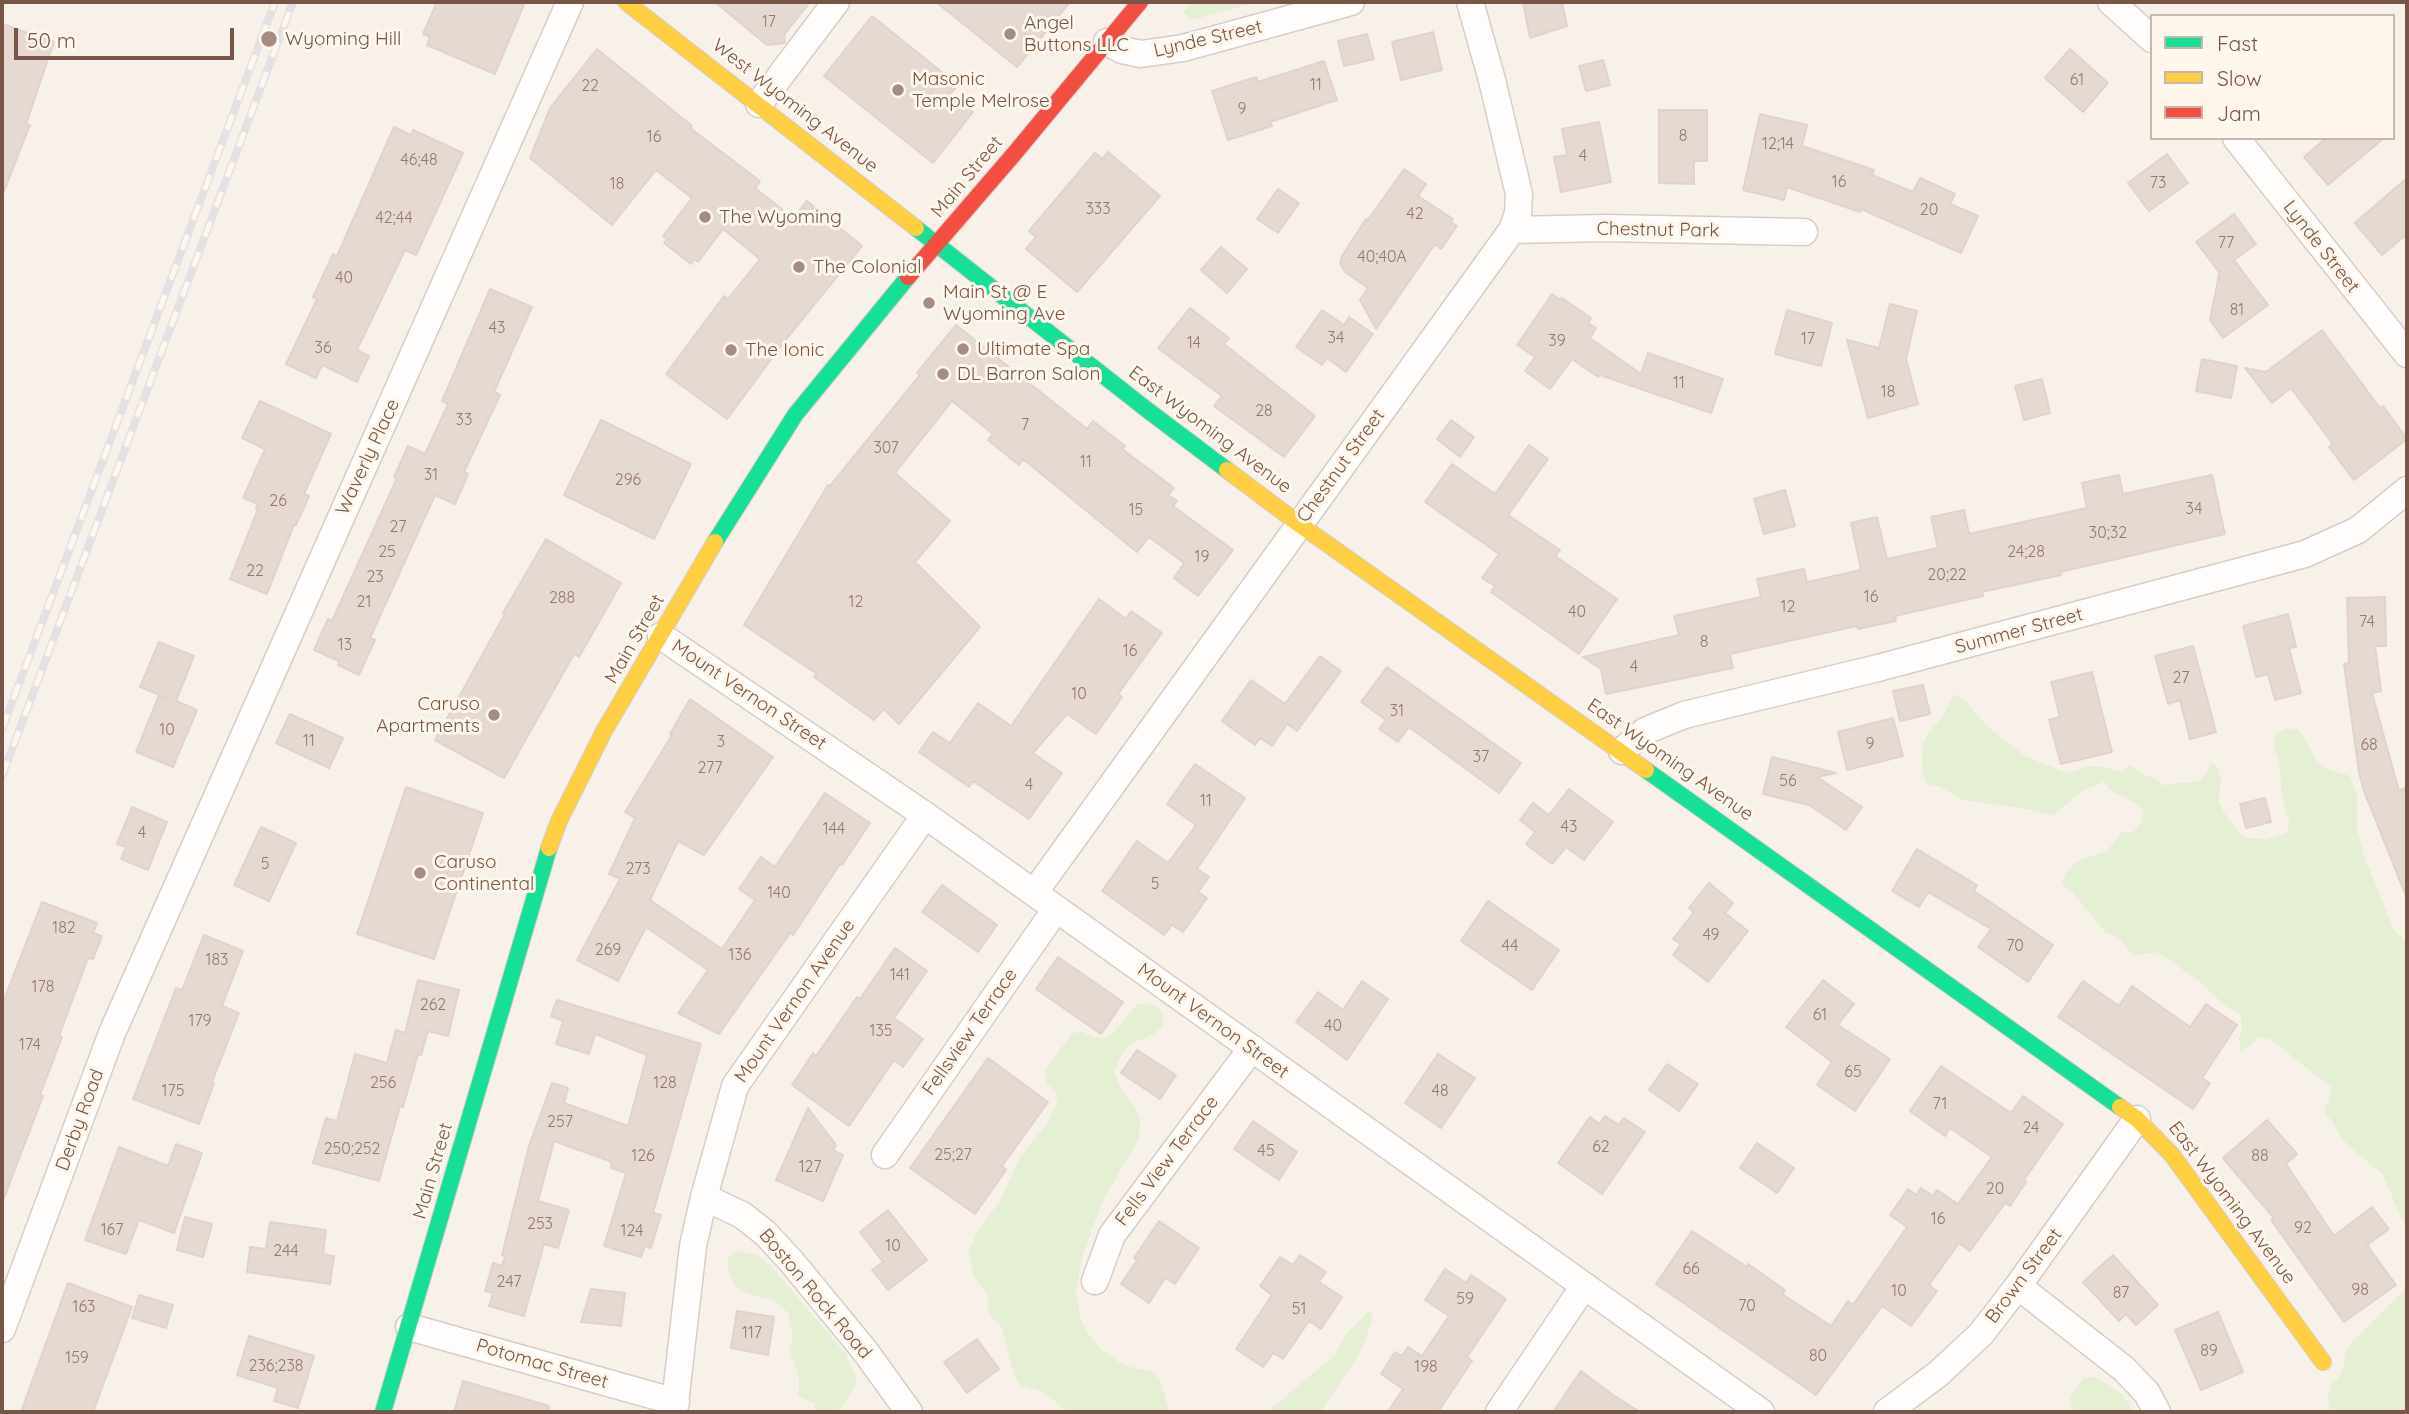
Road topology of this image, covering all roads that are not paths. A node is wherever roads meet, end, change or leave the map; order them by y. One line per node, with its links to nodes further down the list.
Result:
1 (570, 2): 23 (street, Waverly Place)
2 (626, 2): 10 (main road, West Wyoming Avenue)
3 (836, 2): 10 (street)
4 (1140, 2): 9 (main road, Main Street)
5 (1351, 2): 9 (street, Lynde Street)
6 (1470, 2): 12 (street, Chestnut Street)
7 (2111, 2): 8 (street)
8 (2150, 38)
9 (1107, 42): 14 (main road, Main Street)
10 (759, 104): 14 (main road, West Wyoming Avenue)
11 (2238, 140): 15 (street, Lynde Street)
12 (1512, 230): 13 (street, Chestnut Park); 17 (street, Chestnut Street)
13 (1804, 232)
14 (937, 245): 17 (main road, East Wyoming Avenue); 18 (main road, Main Street)
15 (2407, 354)
16 (2407, 490): 19 (street, Summer Street)
17 (1299, 524): 19 (main road, East Wyoming Avenue); 21 (street, Chestnut Street)
18 (661, 636): 20 (street, Mount Vernon Street); 31 (main road, Main Street)
19 (1622, 751): 25 (main road, East Wyoming Avenue)
20 (925, 815): 21 (street, Mount Vernon Street); 27 (street, Mount Vernon Avenue)
21 (1034, 893): 22 (street, Mount Vernon Street)
22 (1056, 909): 24 (street, Mount Vernon Street); 26 (street, Fellsview Terrace)
23 (165, 913): 32 (street, Derby Road)
24 (1252, 1048): 28 (street, Fells View Terrace); 29 (street, Mount Vernon Street)
25 (2137, 1119): 30 (street, Brown Street); 33 (main road, East Wyoming Avenue)
26 (885, 1155)
27 (704, 1197): 34 (street, Mount Vernon Avenue); 36 (street, Boston Rock Road)
28 (1095, 1281)
29 (1584, 1286): 37 (street); 38 (street, Mount Vernon Street)
30 (2018, 1286): 39 (street, Brown Street); 40 (street)
31 (409, 1326): 34 (street, Potomac Street); 35 (main road, Main Street)
32 (2, 1329)
33 (2323, 1362)
34 (675, 1407)
35 (383, 1412)
36 (909, 1412)
37 (1499, 1412)
38 (1761, 1412)
39 (1887, 1412)
40 (2157, 1412)

